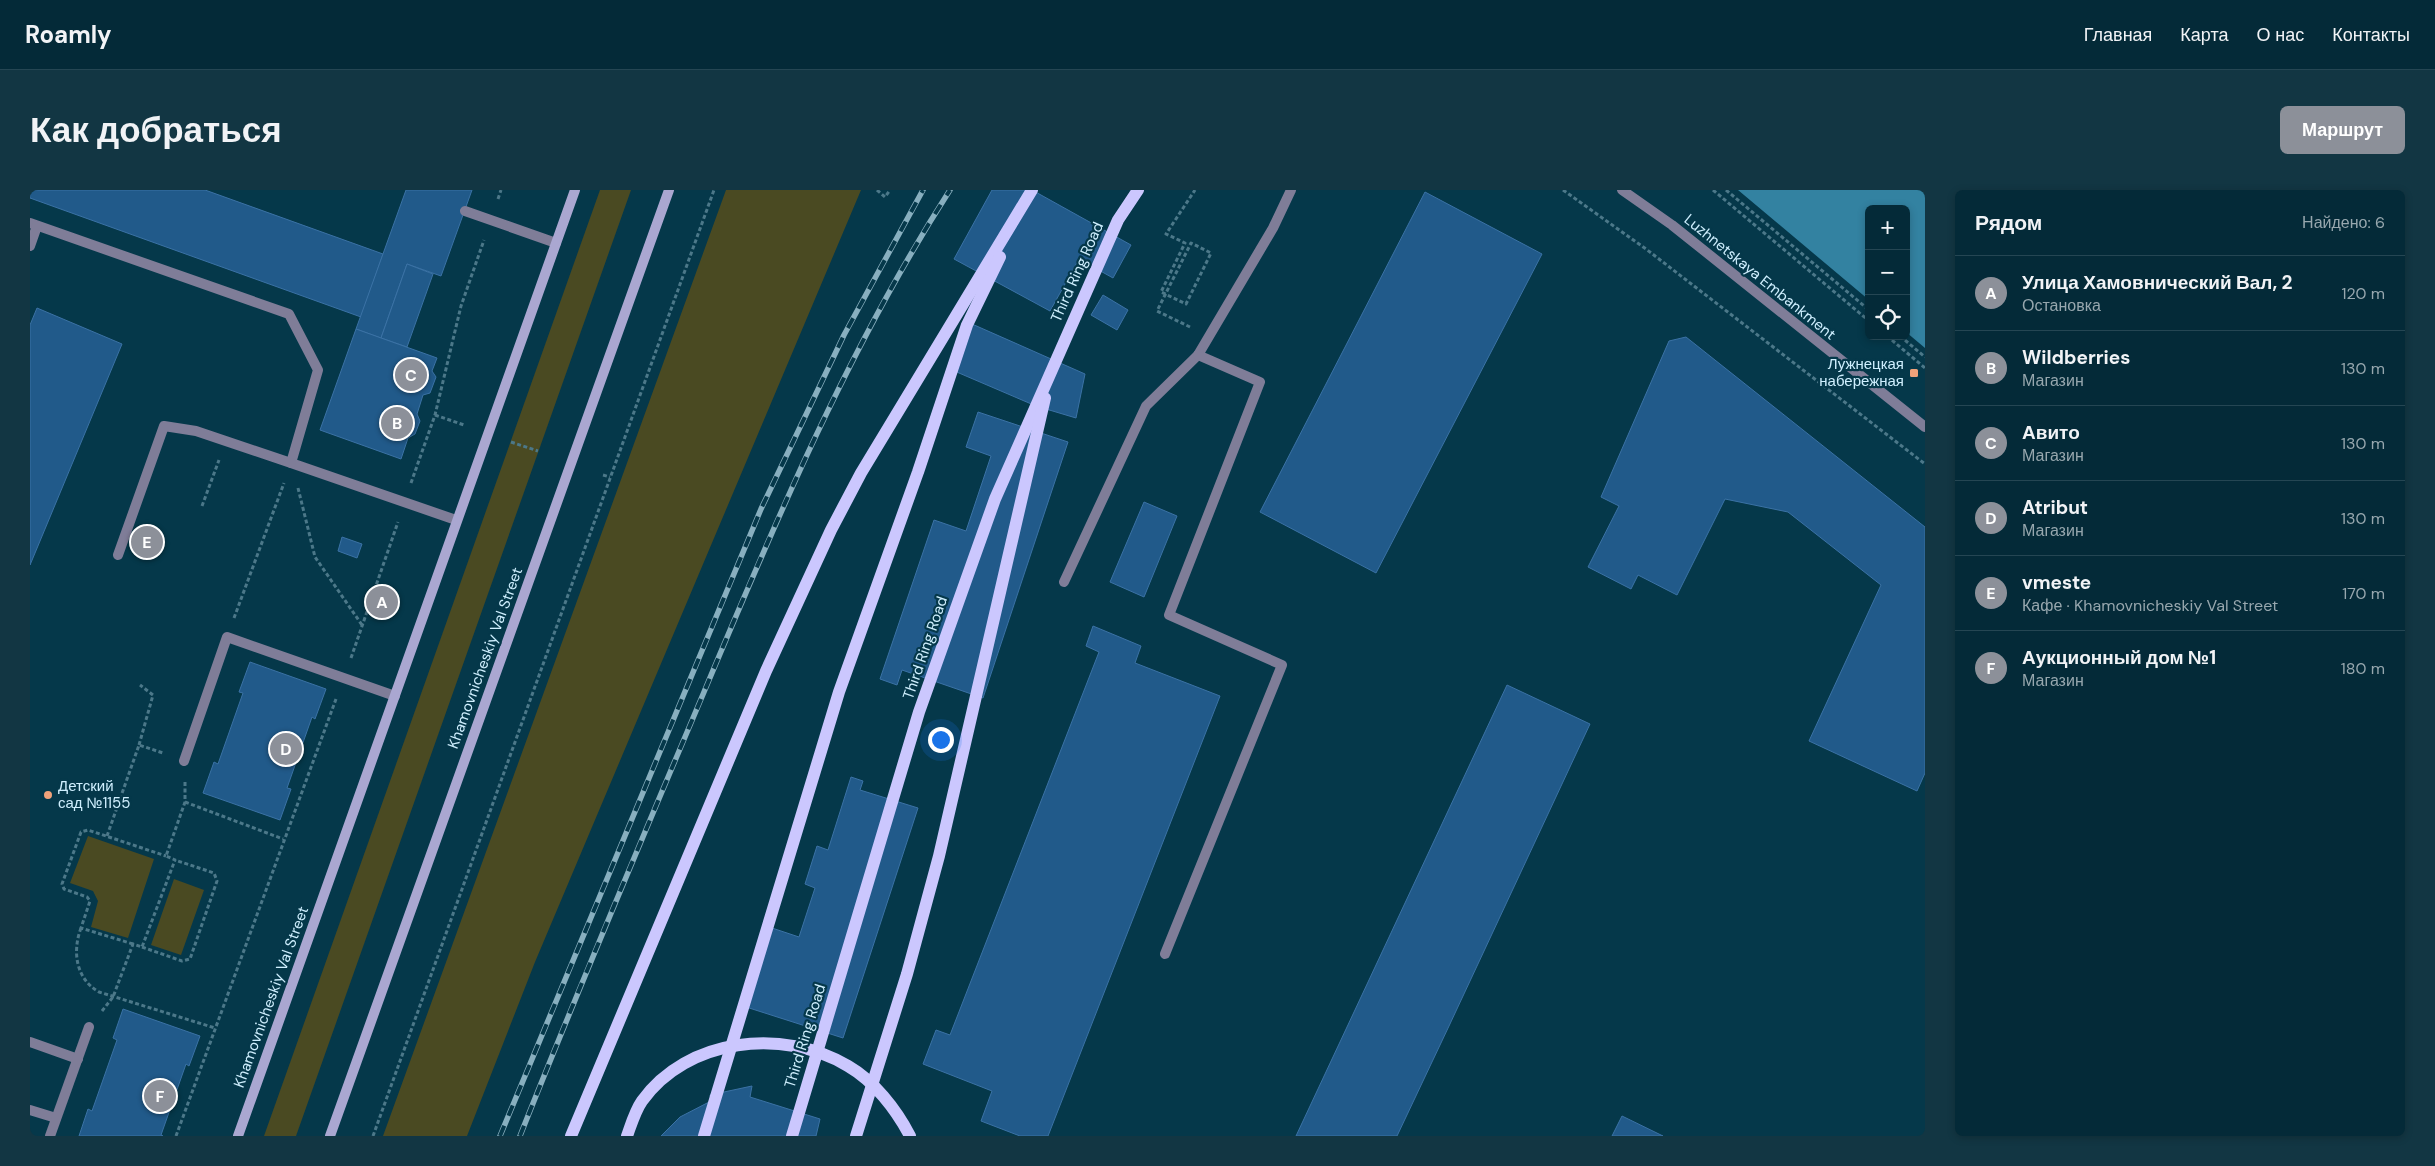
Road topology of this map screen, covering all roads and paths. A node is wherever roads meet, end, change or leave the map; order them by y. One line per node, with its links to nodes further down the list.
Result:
1 (501, 190): 16 (path)
2 (575, 190): 18 (main road, Khamovnicheskiy Val Street)
3 (670, 190): 70 (main road, Khamovnicheskiy Val Street)
4 (714, 190): 38 (path)
5 (877, 190): 6 (path)
6 (890, 190)
7 (1033, 190): 72 (main road); 74 (main road)
8 (1138, 190): 27 (main road, Third Ring Road)
9 (1195, 190): 21 (path)
10 (1291, 190): 25 (street)
11 (1563, 190): 36 (path)
12 (1622, 190): 31 (street, Luzhnetskaya Embankment)
13 (1713, 190): 22 (path)
14 (1726, 190): 20 (path)
15 (464, 211): 16 (street)
16 (491, 220): 18 (street); 29 (path)
17 (34, 225): 19 (street); 35 (street)
18 (556, 243): 41 (main road, Khamovnicheskiy Val Street)
19 (30, 246)
20 (1865, 307)
21 (1157, 310)
22 (1865, 318)
23 (1892, 340): 28 (path)
24 (1905, 340): 26 (path)
25 (1198, 355): 43 (street); 59 (street)
26 (1925, 357)
27 (1052, 367): 75 (main road, Third Ring Road); 76 (main road)
28 (1925, 368)
29 (435, 415): 30 (path); 39 (path)
30 (464, 425)
31 (1925, 427)
32 (226, 441): 35 (street); 40 (path); 42 (street)
33 (511, 442): 34 (path)
34 (538, 451)
35 (292, 463): 39 (street); 44 (path); 45 (path)
36 (1925, 464)
37 (603, 474): 38 (path)
38 (610, 477): 71 (path)
39 (404, 502): 41 (street); 44 (path)
40 (202, 506)
41 (456, 520): 48 (main road, Khamovnicheskiy Val Street)
42 (118, 555)
43 (1064, 582)
44 (362, 625): 46 (path)
45 (227, 637): 46 (street); 50 (street)
46 (344, 678): 48 (street); 53 (path)
47 (140, 685): 49 (path)
48 (395, 696): 69 (main road, Khamovnicheskiy Val Street)
49 (139, 745): 50 (path); 52 (path)
50 (184, 761): 51 (path)
51 (185, 802): 53 (path); 54 (path)
52 (107, 836): 54 (path); 56 (path)
53 (284, 839): 62 (path)
54 (166, 856): 55 (path)
55 (175, 860): 58 (path); 58 (path)
56 (81, 928): 57 (path); 60 (path)
57 (133, 944): 58 (path); 60 (path)
58 (142, 946)
59 (1165, 954)
60 (113, 997): 61 (path); 62 (path)
61 (89, 1027): 64 (street)
62 (215, 1028): 68 (path)
63 (30, 1042): 64 (street)
64 (78, 1059): 66 (street)
65 (30, 1110): 66 (street)
66 (56, 1118): 67 (street)
67 (50, 1136)
68 (176, 1136)
69 (238, 1136)
70 (330, 1136)
71 (373, 1136)
72 (571, 1136)
73 (627, 1136): 77 (main road)
74 (704, 1136)
75 (792, 1136)
76 (856, 1136)
77 (910, 1136)

